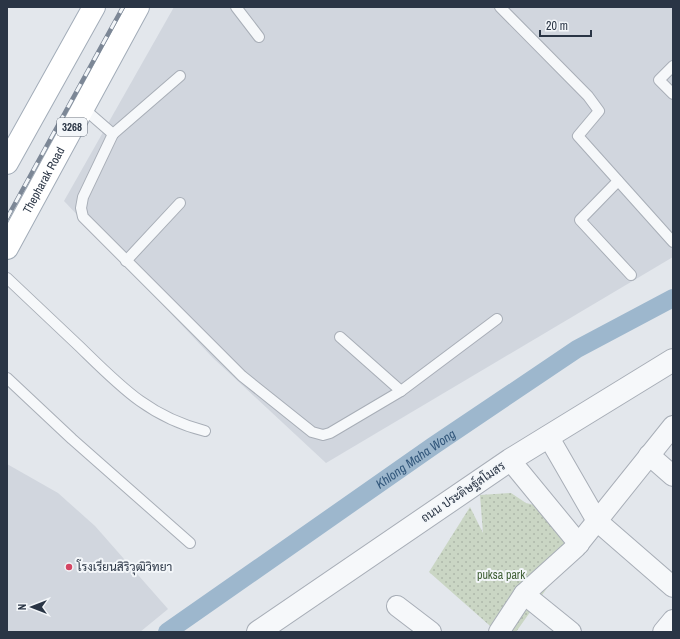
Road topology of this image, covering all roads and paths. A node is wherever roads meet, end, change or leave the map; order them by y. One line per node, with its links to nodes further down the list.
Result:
1 (94, 7): 11 (main road)
2 (138, 7): 9 (main road, Thepharak Road / 3268)
3 (236, 7): 5 (lane)
4 (500, 7): 12 (lane)
5 (259, 37)
6 (673, 66): 8 (lane)
7 (180, 76): 10 (lane)
8 (673, 94)
9 (82, 107): 10 (lane); 15 (main road, Thepharak Road / 3268)
10 (113, 134): 16 (lane)
11 (7, 163)
12 (618, 181): 14 (lane); 17 (lane)
13 (180, 203): 16 (lane)
14 (673, 242)
15 (7, 248)
16 (126, 261): 23 (lane)
17 (631, 275)
18 (7, 278): 25 (lane)
19 (496, 319): 23 (lane)
20 (340, 337): 23 (lane)
21 (673, 360): 26 (street, ถนน ประดิษฐ์สโมสร)
22 (7, 378): 31 (lane)
23 (401, 392)
24 (673, 426): 27 (street)
25 (205, 431)
26 (548, 436): 28 (street, ถนน ประดิษฐ์สโมสร); 30 (street)
27 (649, 456): 29 (street); 30 (street)
28 (510, 460): 32 (street); 37 (street, ถนน ประดิษฐ์สโมสร)
29 (673, 476)
30 (597, 521): 32 (street); 33 (street)
31 (190, 543)
32 (579, 544): 34 (street)
33 (673, 587)
34 (524, 594): 39 (street); 40 (street)
35 (397, 606): 38 (street)
36 (673, 620): 41 (street)
37 (258, 632)
38 (431, 632)
39 (499, 632)
40 (571, 632)
41 (663, 632)

